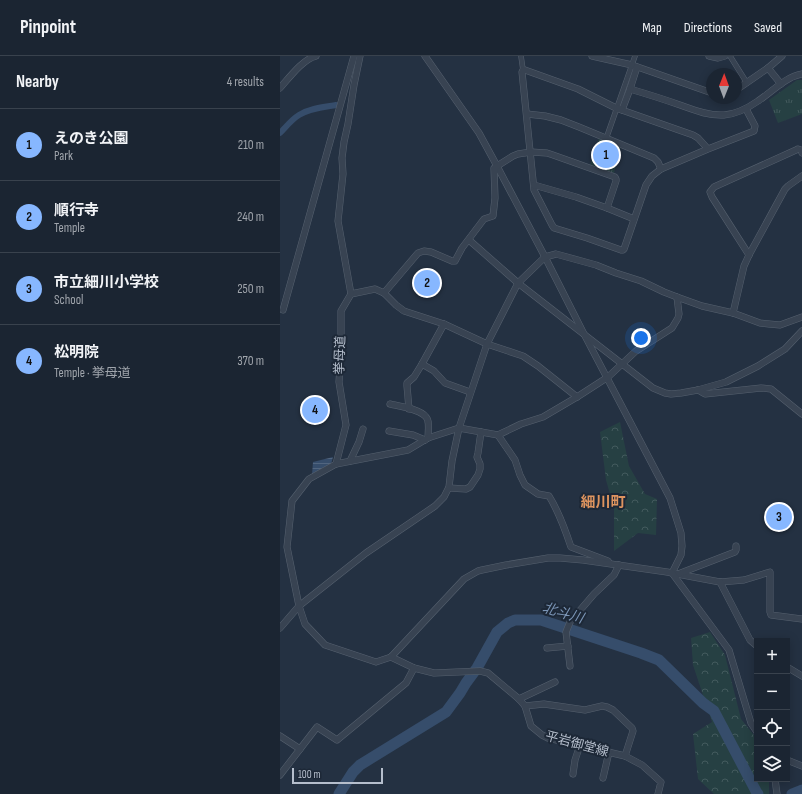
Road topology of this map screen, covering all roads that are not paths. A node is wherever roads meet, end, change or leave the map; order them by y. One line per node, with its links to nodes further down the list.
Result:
1 (316, 56): 19 (street)
2 (354, 56): 42 (street)
3 (360, 56): 40 (street)
4 (425, 56): 29 (street)
5 (521, 56): 14 (street)
6 (592, 56): 12 (street)
7 (635, 56): 12 (street)
8 (709, 56): 9 (street)
9 (725, 56)
10 (730, 56): 16 (street)
11 (782, 56): 13 (street)
12 (634, 66): 20 (street); 21 (street); 22 (street)
13 (768, 68): 16 (street); 17 (street)
14 (523, 70): 22 (street); 24 (street)
15 (802, 74): 17 (street)
16 (747, 83): 18 (street)
17 (781, 84): 23 (street)
18 (742, 86)
19 (280, 88)
20 (630, 89): 22 (street); 23 (street)
21 (706, 90)
22 (619, 109): 25 (street); 26 (street)
23 (746, 109): 26 (street)
24 (527, 114): 25 (street); 27 (street)
25 (606, 139): 30 (street)
26 (708, 149): 30 (street)
27 (531, 152): 29 (street); 32 (street); 33 (street)
28 (802, 152): 36 (street)
29 (497, 166): 35 (street); 37 (street)
30 (661, 170): 34 (street)
31 (802, 176): 36 (street)
32 (534, 185): 33 (street); 34 (street)
33 (607, 208): 34 (street)
34 (634, 219)
35 (469, 240): 38 (street); 39 (street)
36 (749, 255): 43 (street)
37 (545, 256): 38 (street); 41 (street); 47 (street)
38 (518, 283): 47 (street); 48 (street)
39 (384, 292): 40 (street); 45 (street)
40 (351, 294): 65 (street, 挙母道)
41 (677, 296): 43 (street); 49 (street)
42 (283, 310)
43 (733, 313): 44 (street)
44 (802, 317)
45 (444, 324): 48 (street); 50 (street)
46 (802, 331): 52 (street)
47 (584, 334): 49 (street); 51 (street)
48 (487, 344): 53 (street); 54 (street)
49 (622, 363): 51 (street); 52 (street)
50 (422, 364): 53 (street); 56 (street)
51 (608, 377): 54 (street); 69 (street)
52 (698, 390): 57 (street)
53 (470, 392): 58 (street)
54 (577, 397): 62 (street)
55 (390, 404): 56 (street)
56 (409, 409): 63 (street)
57 (802, 414)
58 (459, 428): 61 (street); 63 (street); 66 (street)
59 (363, 429): 64 (street)
60 (389, 431): 63 (street)
61 (481, 432): 62 (street); 66 (street)
62 (498, 435): 68 (street)
63 (427, 439): 64 (street)
64 (350, 461): 65 (street)
65 (336, 464): 71 (street)
66 (449, 488): 71 (street)
67 (736, 546): 69 (street)
68 (619, 565): 69 (street); 75 (street); 77 (street)
69 (675, 574): 70 (street); 85 (street)
70 (720, 582): 72 (street); 74 (street)
71 (299, 606): 73 (street); 77 (street)
72 (802, 619)
73 (280, 628)
74 (754, 643)
75 (568, 646): 76 (street); 78 (street)
76 (547, 648)
77 (391, 657): 79 (street)
78 (570, 666)
79 (414, 668): 83 (street, 平岩御堂線); 88 (street)
80 (790, 669): 81 (street)
81 (802, 676)
82 (555, 682): 83 (street)
83 (519, 699): 84 (street, 平岩御堂線)
84 (525, 706): 87 (street, 平岩御堂線); 90 (street)
85 (754, 728)
86 (280, 736): 88 (street)
87 (580, 746): 89 (street, 平岩御堂線); 93 (street)
88 (300, 749): 94 (street)
89 (609, 752): 90 (street, 平岩御堂線); 95 (street)
90 (625, 756): 97 (street, 平岩御堂線)
91 (790, 761): 92 (street)
92 (802, 766)
93 (573, 774)
94 (280, 775)
95 (603, 778)
96 (775, 782): 98 (street)
97 (658, 794)
98 (777, 794)

